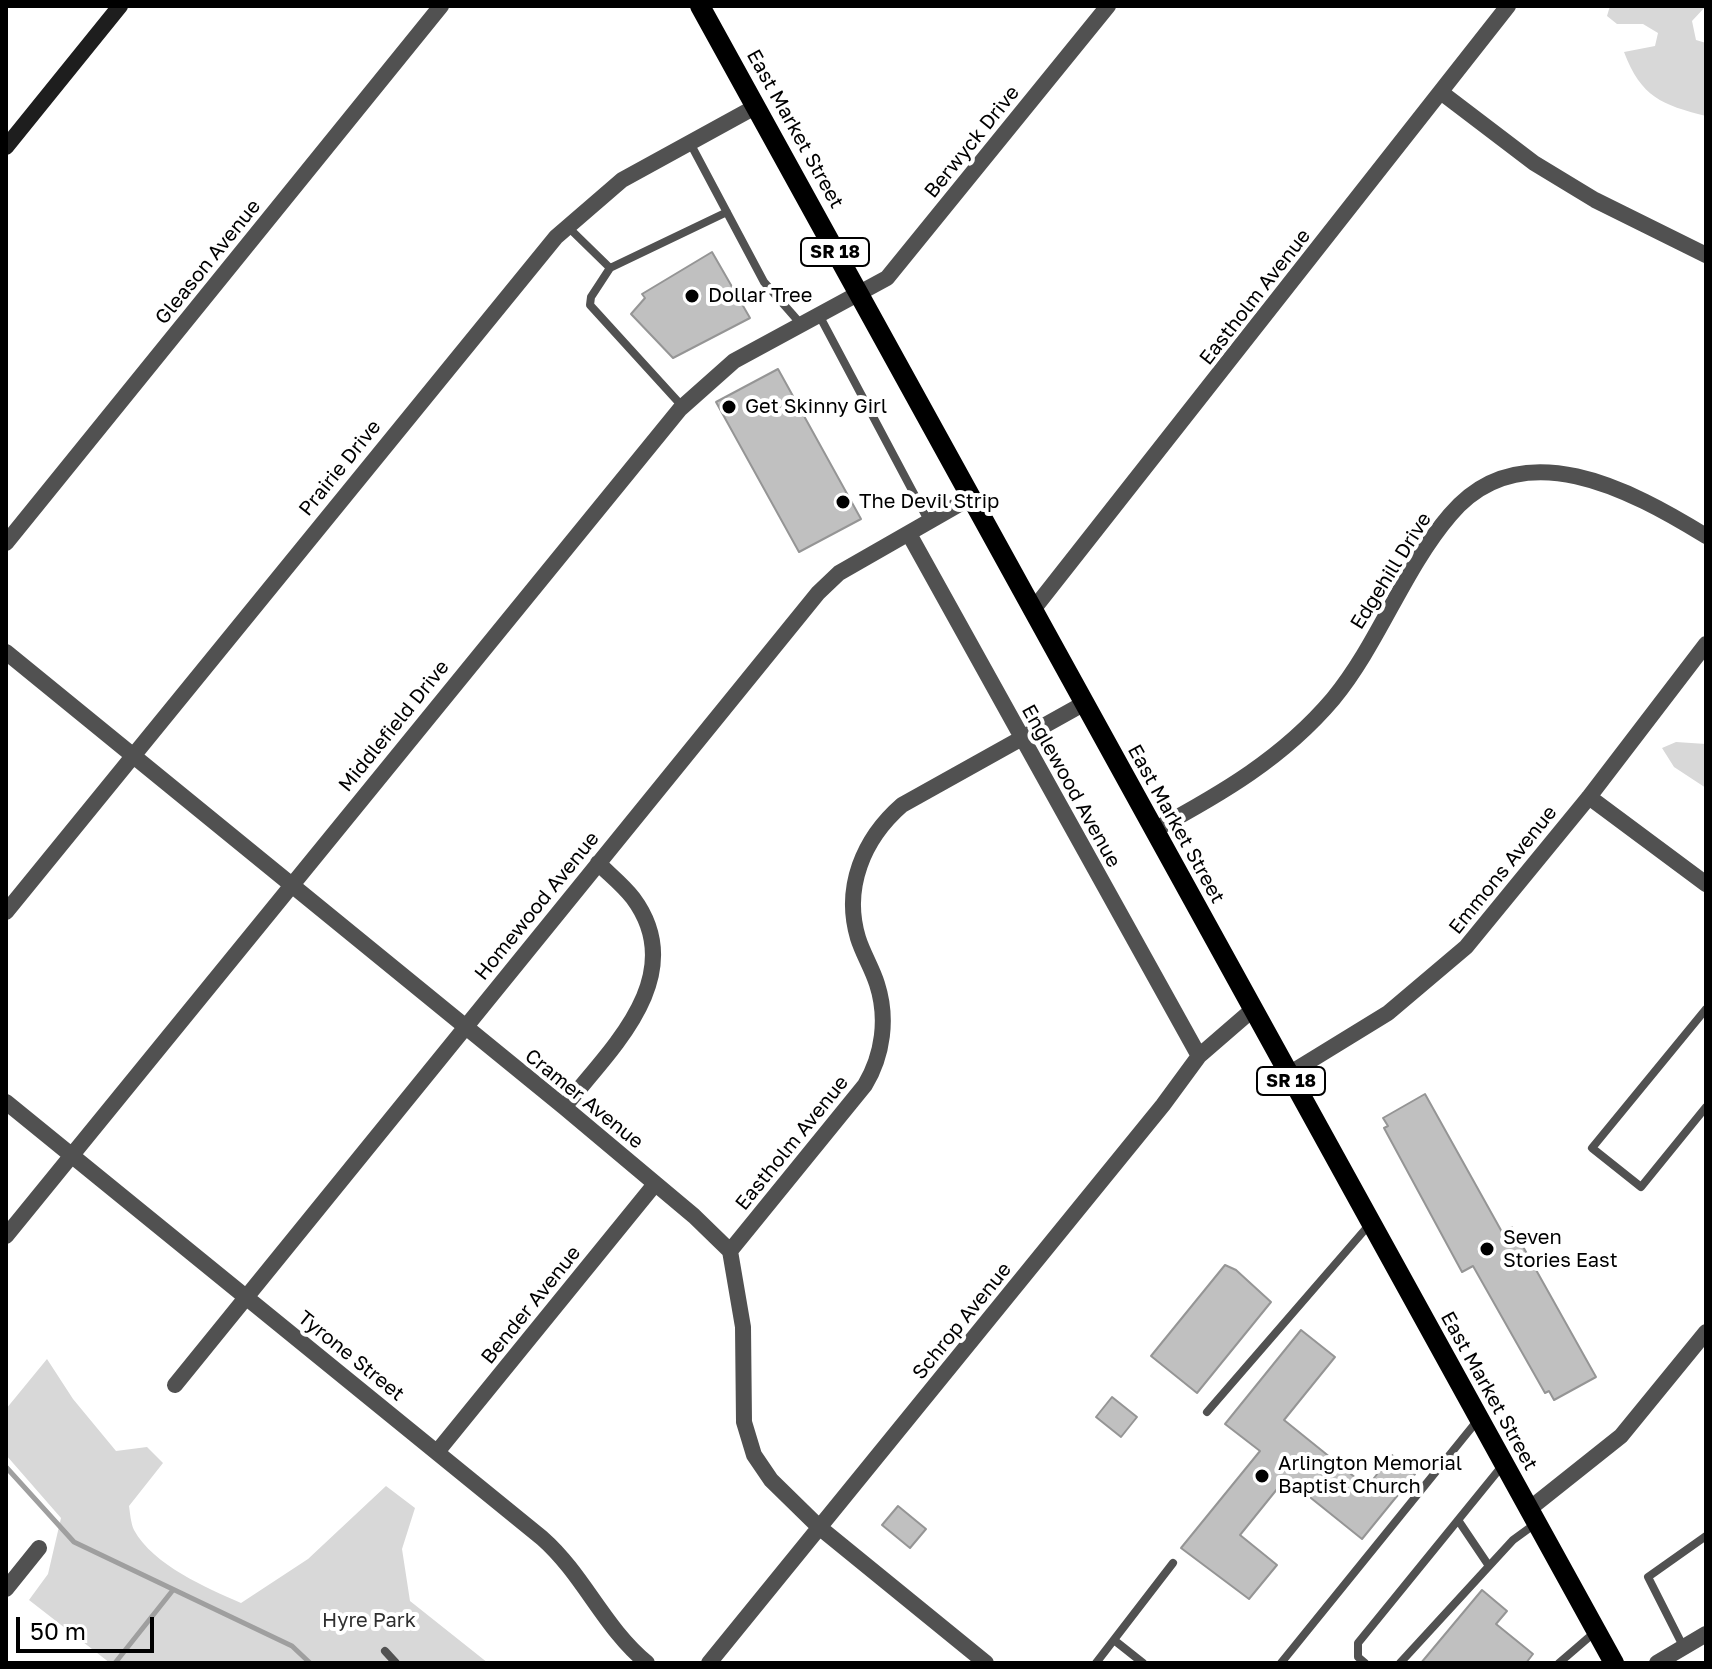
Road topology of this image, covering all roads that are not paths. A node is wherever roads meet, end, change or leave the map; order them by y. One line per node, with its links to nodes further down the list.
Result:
1 (120, 6): 9 (main road)
2 (441, 6): 22 (street, Gleason Avenue)
3 (700, 6): 7 (main road, East Market Street / SR 18)
4 (1108, 6): 14 (street, Berwyck Drive)
5 (1508, 6): 6 (street, Eastholm Avenue)
6 (1442, 93): 12 (street); 23 (street, Eastholm Avenue)
7 (755, 107): 8 (street, Prairie Drive); 14 (main road, East Market Street / SR 18)
8 (688, 141): 10 (lane); 11 (street, Prairie Drive)
9 (6, 147)
10 (727, 212): 13 (lane); 16 (lane)
11 (567, 226): 13 (lane); 28 (street, Prairie Drive)
12 (1706, 255)
13 (610, 268): 17 (lane)
14 (860, 295): 15 (street, Middlefield Drive); 18 (main road, East Market Street / SR 18)
15 (818, 314): 16 (street, Middlefield Drive); 19 (lane)
16 (800, 323): 17 (street, Middlefield Drive)
17 (682, 406): 33 (street, Middlefield Drive)
18 (970, 498): 19 (street, Homewood Avenue); 23 (main road, East Market Street / SR 18)
19 (929, 522): 20 (street, Homewood Avenue)
20 (909, 534): 27 (street, Englewood Avenue); 31 (street, Homewood Avenue)
21 (1706, 536): 30 (street, Edgehill Drive)
22 (6, 543)
23 (1032, 611): 26 (main road, East Market Street / SR 18)
24 (1706, 644): 29 (street, Emmons Avenue)
25 (6, 652): 28 (street, Cramer Avenue)
26 (1083, 704): 27 (street, Eastholm Avenue); 30 (main road, East Market Street / SR 18)
27 (1022, 737): 38 (street, Englewood Avenue); 47 (street, Eastholm Avenue)
28 (132, 757): 33 (street, Cramer Avenue); 34 (street, Prairie Drive)
29 (1589, 797): 32 (street); 39 (street, Emmons Avenue)
30 (1154, 830): 36 (main road, East Market Street / SR 18)
31 (598, 863): 37 (street, Homewood Avenue); 41 (street)
32 (1706, 884)
33 (291, 886): 37 (street, Cramer Avenue); 43 (street, Middlefield Drive)
34 (6, 912)
35 (1706, 1009): 42 (lane)
36 (1251, 1011): 38 (street, Schrop Avenue); 39 (main road, East Market Street / SR 18)
37 (464, 1027): 41 (street, Cramer Avenue); 48 (street, Homewood Avenue)
38 (1199, 1056): 57 (street, Schrop Avenue)
39 (1287, 1075): 45 (main road, East Market Street / SR 18)
40 (6, 1102): 43 (street, Tyrone Street)
41 (564, 1107): 44 (street, Cramer Avenue)
42 (1706, 1107)
43 (72, 1155): 46 (street, Middlefield Drive); 48 (street, Tyrone Street)
44 (655, 1184): 47 (street, Cramer Avenue); 53 (street, Bender Avenue)
45 (1370, 1224): 51 (lane); 52 (main road, East Market Street / SR 18)
46 (6, 1236)
47 (730, 1251): 57 (street)
48 (246, 1297): 50 (street, Homewood Avenue); 53 (street, Tyrone Street)
49 (1706, 1332): 55 (street)
50 (175, 1385)
51 (1207, 1412)
52 (1477, 1420): 54 (main road, East Market Street / SR 18); 74 (lane)
53 (437, 1452): 69 (street, Tyrone Street)
54 (1502, 1466): 55 (main road, East Market Street / SR 18); 56 (lane)
55 (1532, 1517): 61 (lane); 63 (main road, East Market Street / SR 18)
56 (1458, 1520): 61 (lane); 75 (lane)
57 (819, 1527): 70 (street, Schrop Avenue); 71 (street)
58 (1706, 1536): 66 (lane)
59 (39, 1548): 62 (street)
60 (1173, 1563): 65 (lane)
61 (1489, 1566): 76 (lane)
62 (6, 1589)
63 (1596, 1632): 77 (lane); 78 (main road, East Market Street / SR 18)
64 (1706, 1634): 66 (street)
65 (1114, 1640): 72 (lane); 73 (lane)
66 (1683, 1646): 79 (street)
67 (385, 1651): 68 (lane)
68 (396, 1663)
69 (647, 1663)
70 (709, 1663)
71 (986, 1663)
72 (1096, 1663)
73 (1143, 1663)
74 (1281, 1663)
75 (1365, 1663)
76 (1400, 1663)
77 (1559, 1663)
78 (1614, 1663)
79 (1657, 1663)

